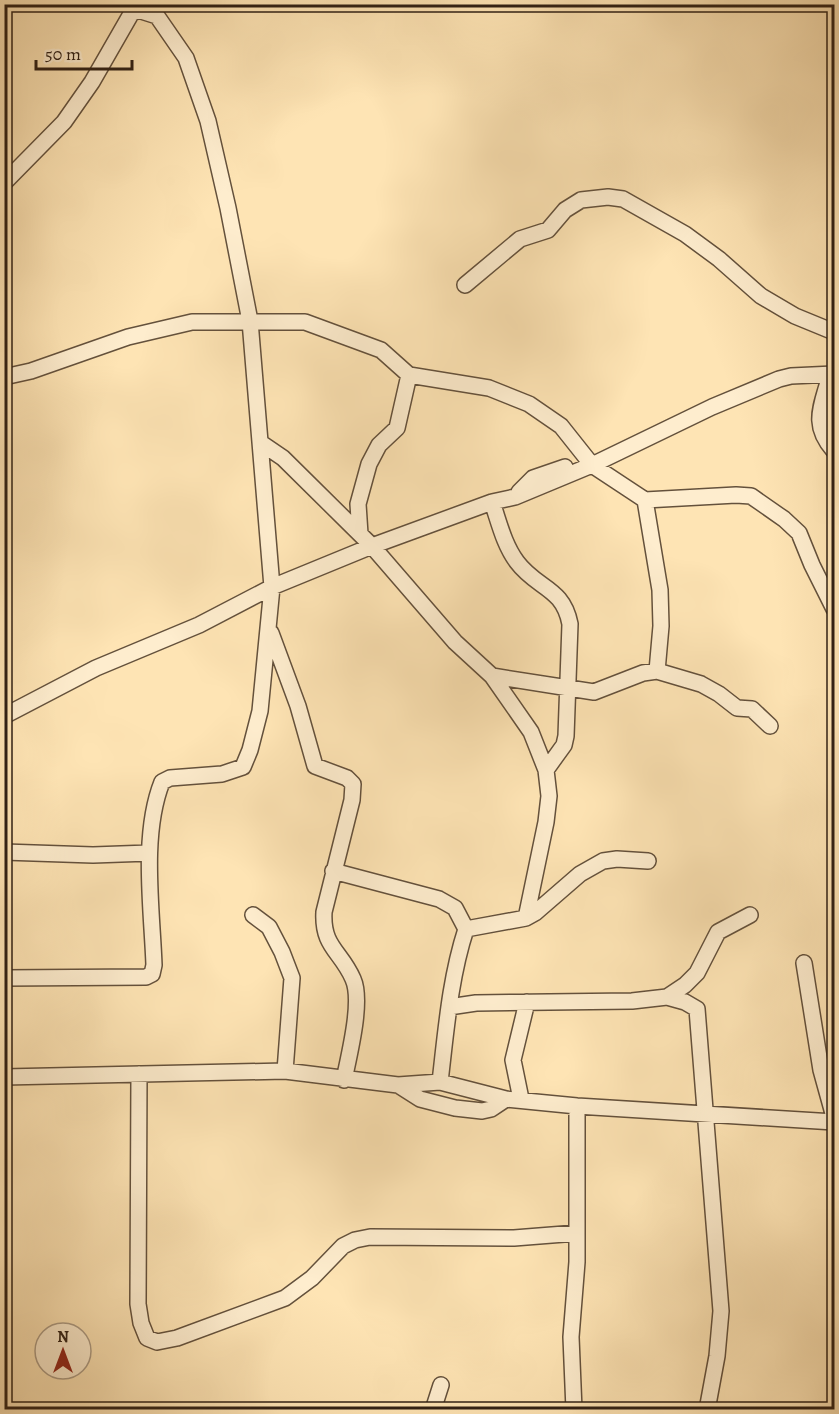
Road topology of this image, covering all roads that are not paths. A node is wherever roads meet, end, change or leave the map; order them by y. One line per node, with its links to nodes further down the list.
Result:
1 (138, 7): 2 (street); 4 (street)
2 (4, 183)
3 (465, 285): 5 (street)
4 (250, 321): 6 (street); 8 (street); 9 (street)
5 (834, 332)
6 (409, 375): 11 (street); 14 (street)
7 (832, 375): 10 (street); 11 (street)
8 (4, 377)
9 (261, 443): 15 (street); 18 (street)
10 (834, 452)
11 (587, 467): 12 (street); 13 (street)
12 (645, 500): 19 (street); 21 (street)
13 (492, 502): 17 (street); 23 (street)
14 (358, 504): 15 (street); 16 (street)
15 (346, 520): 16 (street)
16 (360, 534): 17 (street)
17 (372, 546): 18 (street); 22 (street)
18 (272, 587): 20 (street); 24 (street)
19 (834, 609)
20 (269, 628): 28 (street); 30 (street)
21 (657, 671): 23 (street); 25 (street)
22 (492, 676): 23 (street); 26 (street)
23 (567, 688): 26 (street)
24 (4, 716)
25 (770, 726)
26 (546, 770): 33 (street)
27 (4, 852): 28 (street)
28 (149, 853): 36 (street)
29 (648, 861): 33 (street)
30 (333, 871): 34 (street); 43 (street)
31 (253, 915): 40 (street)
32 (750, 915): 37 (street)
33 (526, 918): 34 (street)
34 (466, 929): 39 (street)
35 (804, 963): 49 (street)
36 (4, 978)
37 (667, 998): 38 (street); 48 (street)
38 (526, 1002): 39 (street); 46 (street)
39 (449, 1007): 44 (street)
40 (285, 1071): 41 (street); 43 (street)
41 (139, 1074): 42 (street); 51 (street)
42 (4, 1077)
43 (344, 1080): 45 (street)
44 (440, 1082): 45 (street); 46 (street)
45 (398, 1085): 46 (street)
46 (514, 1099): 47 (street)
47 (577, 1106): 48 (street); 51 (street)
48 (704, 1113): 50 (street); 55 (street)
49 (834, 1117)
50 (834, 1122)
51 (577, 1233): 54 (street)
52 (441, 1385): 53 (street)
53 (433, 1410)
54 (574, 1410)
55 (707, 1410)

